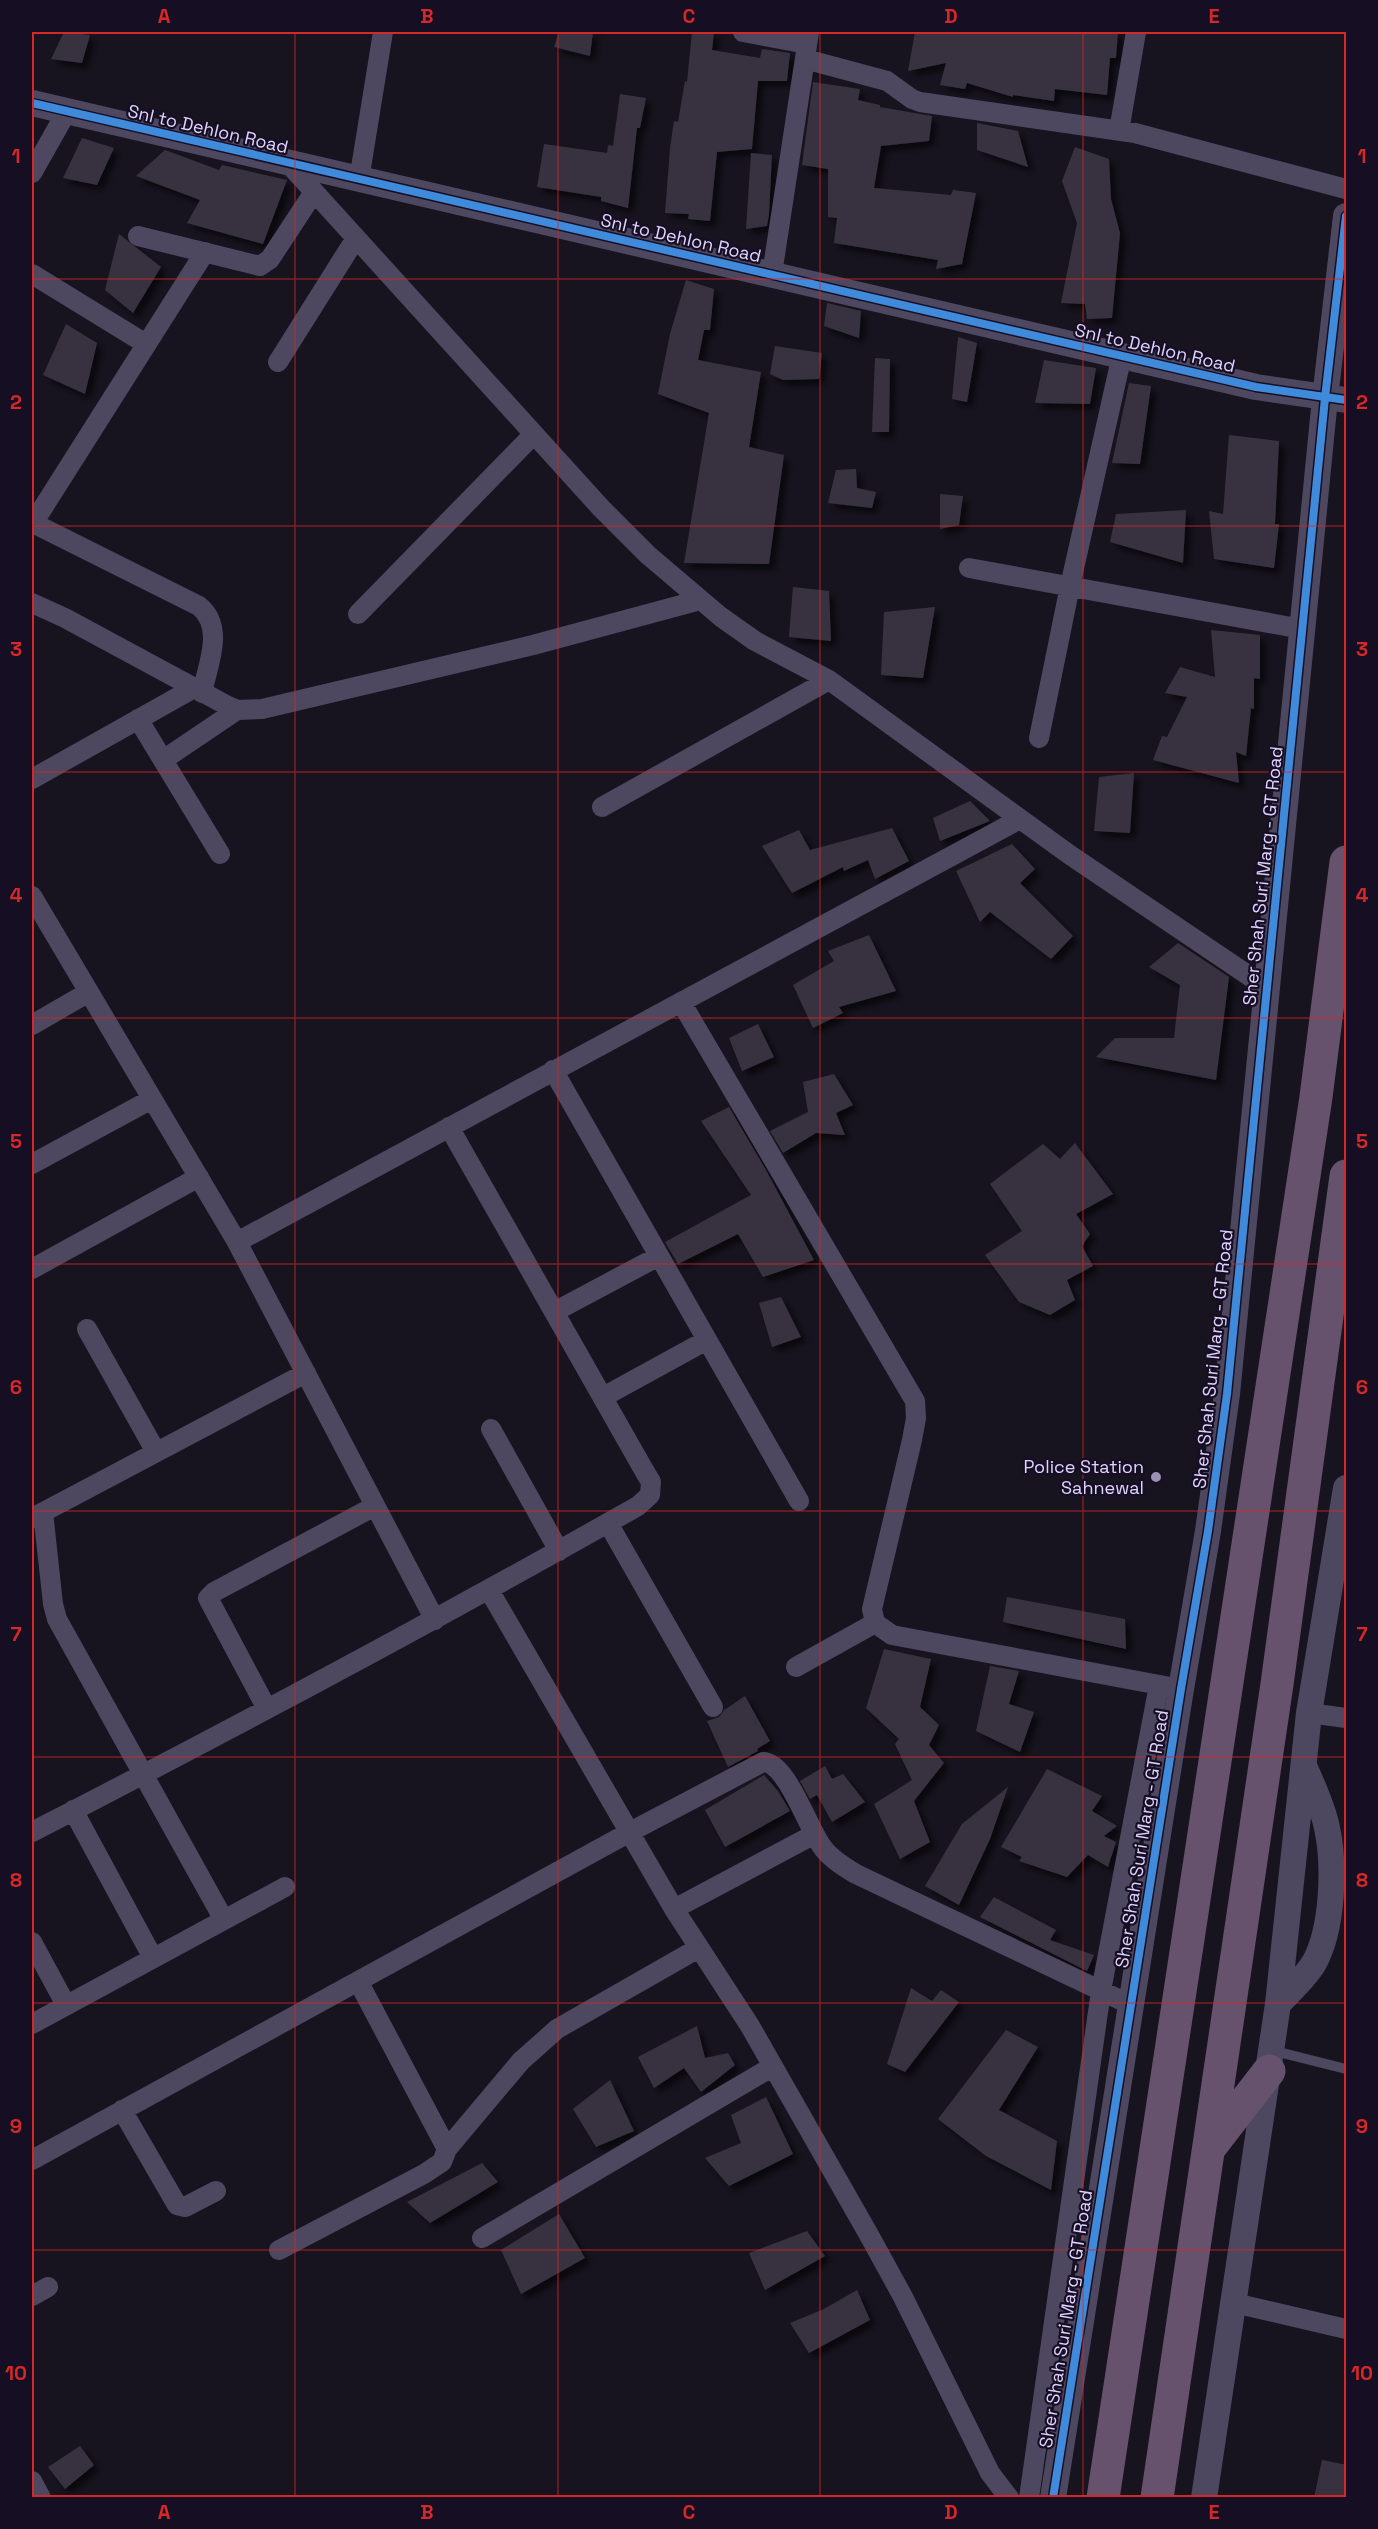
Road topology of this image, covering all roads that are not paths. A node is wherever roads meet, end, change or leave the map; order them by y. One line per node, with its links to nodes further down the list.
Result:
1 (383, 32): 10 (street)
2 (743, 32): 4 (street)
3 (1136, 32): 7 (street)
4 (807, 45): 7 (street); 18 (street)
5 (32, 103): 6 (street, Snl to Dehlon Road)
6 (67, 111): 8 (street, Snl to Dehlon Road); 9 (street)
7 (1119, 131): 11 (street)
8 (288, 163): 10 (street, Snl to Dehlon Road); 12 (street)
9 (32, 173)
10 (359, 180): 18 (street, Snl to Dehlon Road)
11 (1347, 189)
12 (314, 192): 15 (street); 16 (street)
13 (1347, 216): 22 (street, Sher Shah Suri Marg - GT Road)
14 (138, 236): 16 (street)
15 (356, 238): 21 (street); 23 (street)
16 (205, 252): 19 (street)
17 (32, 274): 19 (street)
18 (772, 274): 20 (street, Snl to Dehlon Road)
19 (146, 345): 24 (street)
20 (1122, 355): 22 (street, Snl to Dehlon Road); 26 (street)
21 (278, 362)
22 (1336, 399): 30 (street, Sher Shah Suri Marg - GT Road)
23 (534, 434): 27 (street); 29 (street)
24 (32, 524): 32 (street)
25 (969, 568): 26 (street)
26 (1070, 586): 30 (street); 35 (street)
27 (700, 600): 31 (street); 33 (street)
28 (32, 603): 32 (street)
29 (358, 614)
30 (1302, 629): 43 (street, Sher Shah Suri Marg - GT Road)
31 (828, 680): 38 (street); 39 (street)
32 (198, 691): 33 (street); 34 (street)
33 (237, 710): 36 (street)
34 (138, 719): 36 (street); 37 (street)
35 (1040, 738)
36 (163, 760): 40 (street)
37 (32, 779)
38 (602, 807)
39 (1020, 819): 43 (street); 45 (street)
40 (220, 854)
41 (1347, 862): 115 (highway)
42 (35, 908): 44 (street)
43 (1267, 988): 73 (street, Sher Shah Suri Marg - GT Road)
44 (89, 992): 46 (street); 48 (street)
45 (681, 1002): 47 (street); 71 (street)
46 (32, 1024)
47 (553, 1070): 49 (street); 54 (street)
48 (152, 1099): 50 (street); 52 (street)
49 (449, 1127): 53 (street); 56 (street)
50 (32, 1164)
51 (1347, 1176): 102 (highway)
52 (199, 1177): 53 (street); 55 (street)
53 (237, 1242): 59 (street)
54 (659, 1256): 56 (street); 58 (street)
55 (32, 1269)
56 (554, 1312): 60 (street)
57 (87, 1329): 62 (street)
58 (707, 1340): 60 (street); 63 (street)
59 (306, 1372): 62 (street); 65 (street)
60 (603, 1397): 67 (street)
61 (490, 1429): 68 (street)
62 (156, 1452): 66 (street)
63 (799, 1501)
64 (1345, 1504): 76 (street)
65 (375, 1506): 70 (street); 75 (street)
66 (37, 1515): 79 (street)
67 (608, 1523): 68 (street); 74 (street)
68 (559, 1551): 69 (street)
69 (489, 1590): 70 (street); 82 (street)
70 (435, 1620): 75 (street)
71 (875, 1623): 72 (street); 73 (street)
72 (796, 1667)
73 (1170, 1687): 91 (street); 94 (street, Sher Shah Suri Marg - GT Road)
74 (714, 1707)
75 (267, 1709): 79 (street)
76 (1309, 1713): 77 (street); 78 (street)
77 (1347, 1718)
78 (1304, 1765): 92 (street); 92 (street)
79 (144, 1774): 80 (street); 86 (street)
80 (73, 1810): 81 (street); 89 (street)
81 (32, 1832)
82 (630, 1832): 83 (street); 85 (street); 90 (street)
83 (813, 1835): 85 (street); 91 (street)
84 (285, 1887): 86 (street)
85 (674, 1910): 88 (street)
86 (224, 1920): 89 (street)
87 (32, 1942): 93 (street)
88 (698, 1949): 98 (street); 103 (street)
89 (153, 1958): 93 (street)
90 (358, 1981): 101 (street); 103 (street)
91 (1101, 1991): 94 (street); 97 (street)
92 (1278, 2004): 96 (street)
93 (66, 2005): 95 (street)
94 (1131, 2005): 100 (street, Sher Shah Suri Marg - GT Road)
95 (32, 2024)
96 (1270, 2060): 99 (lane); 102 (highway); 108 (street)
97 (1091, 2064): 100 (street); 113 (street)
98 (772, 2067): 106 (street); 112 (street)
99 (1347, 2069)
100 (1120, 2072): 114 (street, Sher Shah Suri Marg - GT Road)
101 (122, 2110): 104 (street); 105 (street)
102 (1210, 2148): 116 (highway)
103 (447, 2149): 107 (street)
104 (32, 2160)
105 (216, 2191)
106 (482, 2238)
107 (279, 2250)
108 (1234, 2303): 109 (street); 117 (street)
109 (1347, 2329)
110 (32, 2481): 111 (street)
111 (41, 2498)
112 (1009, 2498)
113 (1029, 2498)
114 (1053, 2498)
115 (1103, 2498)
116 (1157, 2498)
117 (1204, 2498)

